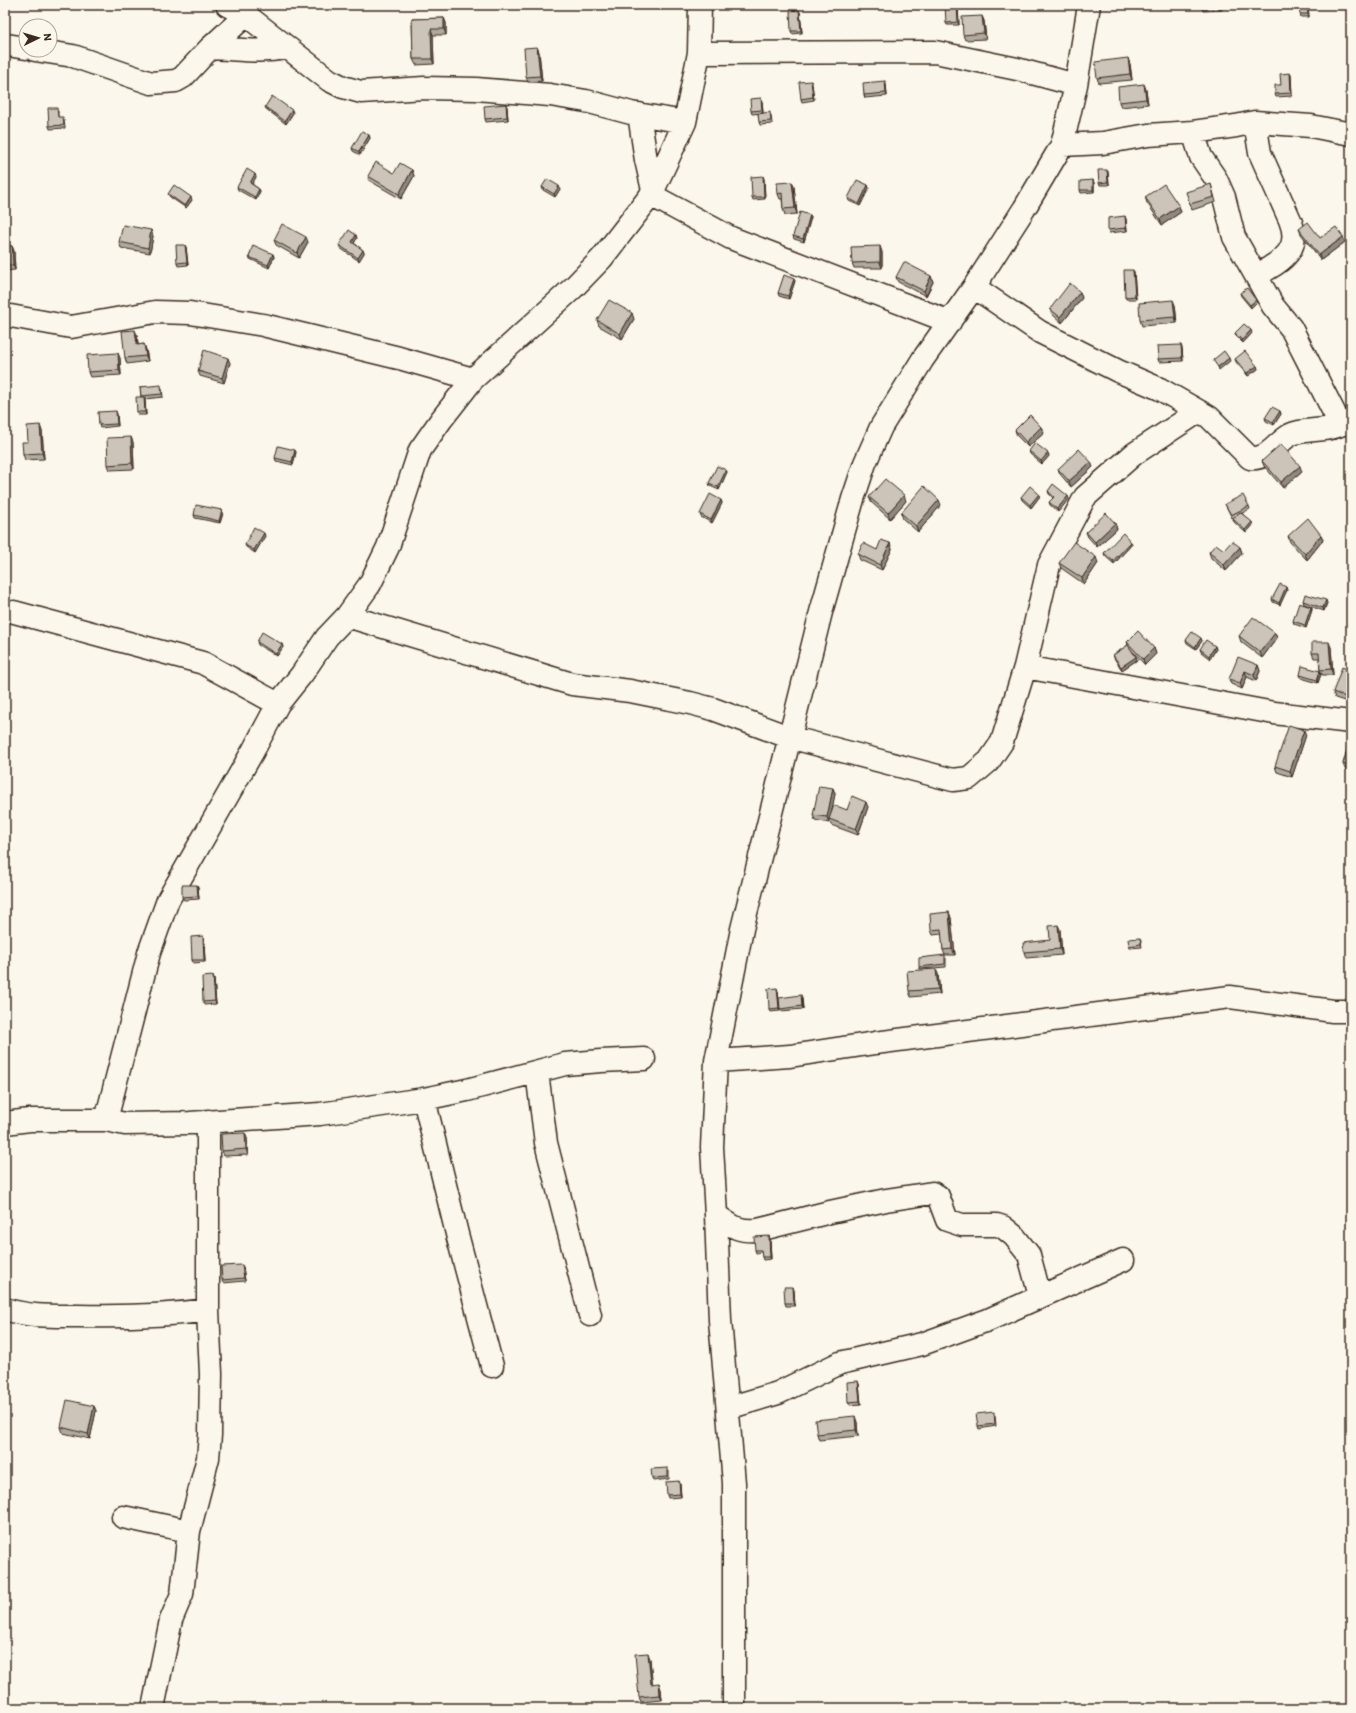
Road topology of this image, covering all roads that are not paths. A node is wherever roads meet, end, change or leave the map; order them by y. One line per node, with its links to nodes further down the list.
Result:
1 (700, 5): 6 (street)
2 (1089, 5): 8 (street)
3 (237, 10): 4 (street); 5 (street)
4 (210, 48): 5 (street); 7 (street)
5 (287, 48): 9 (street)
6 (699, 53): 8 (street); 10 (street)
7 (58, 54)
8 (1076, 85): 14 (street)
9 (639, 114): 10 (street); 15 (street)
10 (685, 122): 15 (street)
11 (1255, 122): 12 (street); 13 (street); 16 (street)
12 (1193, 132): 14 (street); 16 (street)
13 (1351, 134)
14 (1062, 145): 17 (street)
15 (652, 193): 19 (street); 20 (street)
16 (1256, 276): 22 (street)
17 (974, 287): 19 (street); 21 (street)
18 (5, 315): 20 (street)
19 (950, 322): 28 (street)
20 (473, 380): 24 (street)
21 (1198, 412): 22 (street); 25 (street)
22 (1346, 422)
23 (14, 612): 26 (street)
24 (347, 616): 26 (street); 28 (street)
25 (1025, 667): 27 (street); 28 (street)
26 (278, 704): 34 (street)
27 (1351, 722)
28 (789, 737): 31 (street)
29 (1351, 1011): 31 (street)
30 (644, 1059): 32 (street)
31 (716, 1061): 37 (street)
32 (537, 1072): 33 (street); 42 (street)
33 (424, 1099): 35 (street); 43 (street)
34 (106, 1120): 35 (street); 36 (street)
35 (208, 1121): 41 (street)
36 (6, 1127)
37 (716, 1215): 39 (street); 44 (street)
38 (1123, 1260): 39 (street)
39 (1040, 1296): 44 (street)
40 (5, 1309): 41 (street)
41 (208, 1310): 46 (street)
42 (590, 1315)
43 (492, 1366)
44 (728, 1408): 48 (street)
45 (123, 1517): 46 (street)
46 (189, 1531): 47 (street)
47 (153, 1708)
48 (734, 1708)

